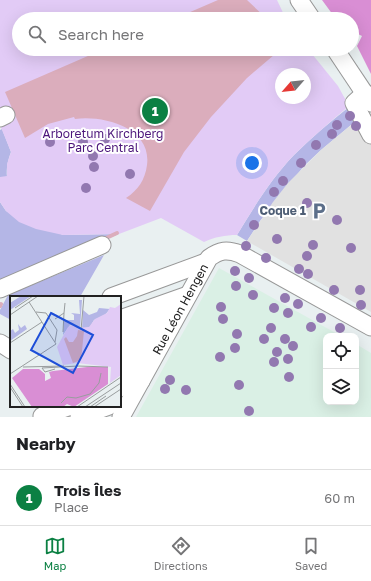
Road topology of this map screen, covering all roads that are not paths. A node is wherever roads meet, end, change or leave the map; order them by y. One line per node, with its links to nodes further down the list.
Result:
1 (299, 0): 2 (street)
2 (307, 12)
3 (340, 56): 4 (street)
4 (368, 98): 5 (street)
5 (369, 132)
6 (102, 245): 9 (street)
7 (207, 260): 8 (street, Rue Léon Hengen); 11 (street); 15 (street, Rue Léon Hengen)
8 (198, 278): 10 (street, Rue Léon Hengen); 12 (street)
9 (1, 295)
10 (188, 295): 13 (street, Rue Léon Hengen); 14 (street)
11 (114, 296)
12 (121, 306)
13 (179, 311): 16 (street, Rue Léon Hengen); 17 (street)
14 (121, 319)
15 (371, 327)
16 (170, 328): 18 (street, Rue Léon Hengen); 19 (street)
17 (121, 333)
18 (160, 346): 20 (street); 21 (street, Rue Léon Hengen)
19 (121, 347)
20 (121, 360)
21 (150, 363): 22 (street); 23 (street, Rue Léon Hengen)
22 (121, 374)
23 (121, 405)
24 (47, 407): 27 (street)
25 (68, 407): 27 (street)
26 (116, 407): 28 (street)
27 (42, 417)
28 (79, 417)

